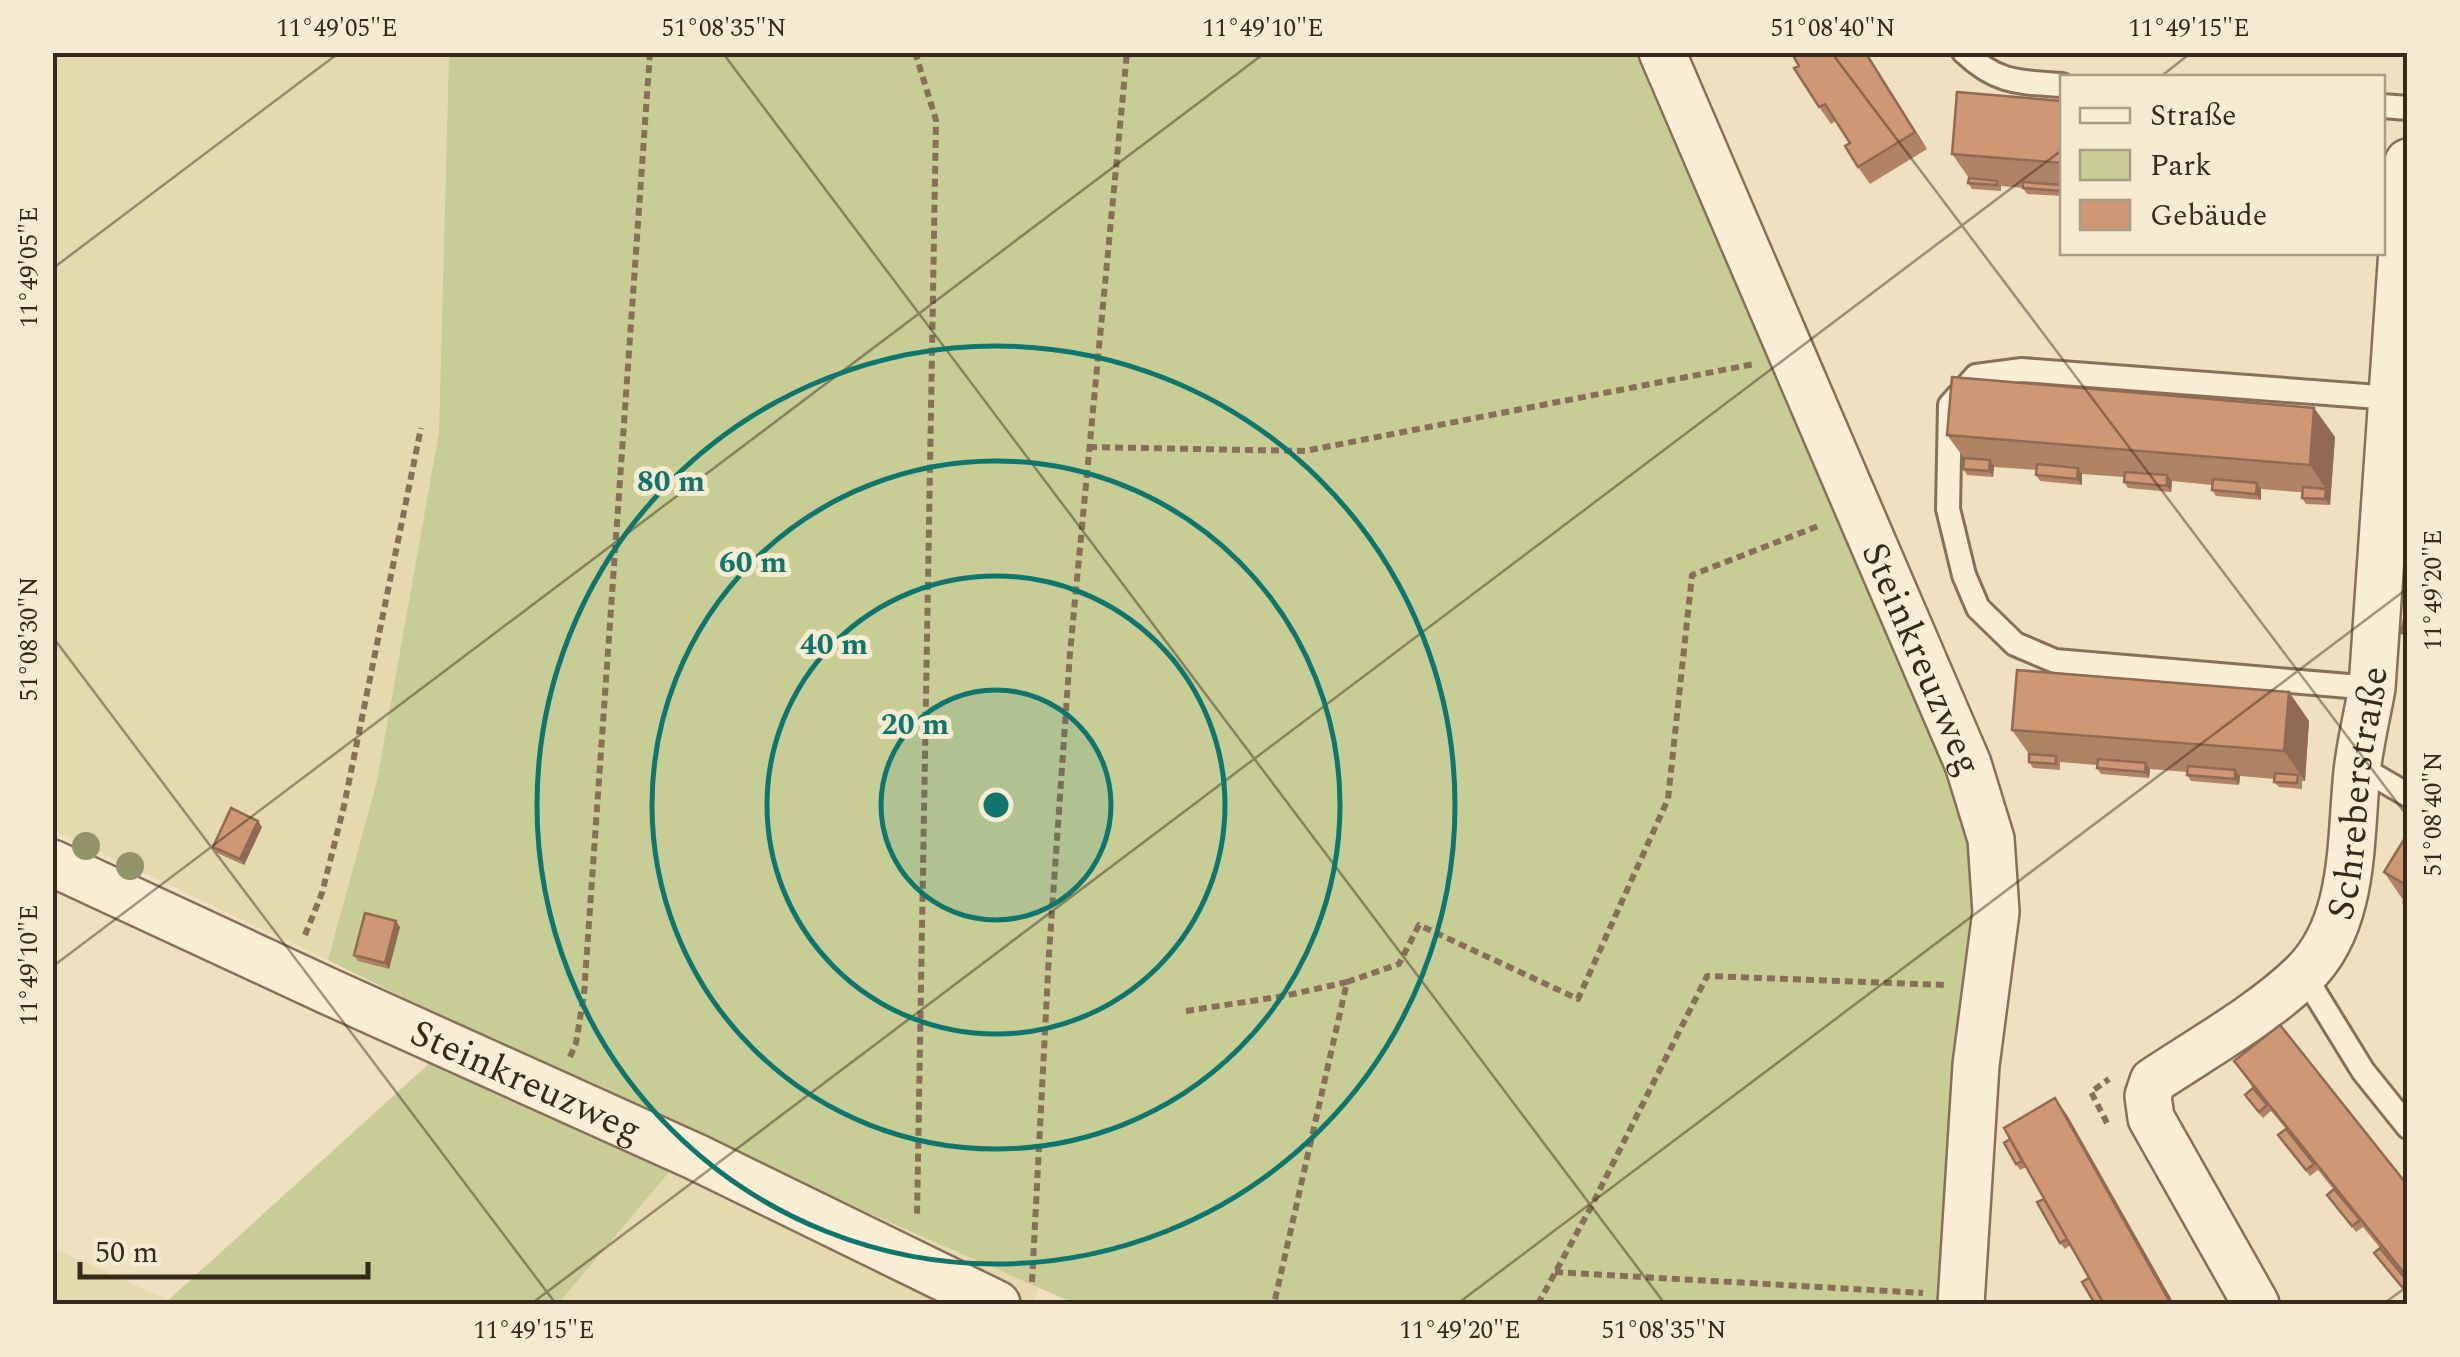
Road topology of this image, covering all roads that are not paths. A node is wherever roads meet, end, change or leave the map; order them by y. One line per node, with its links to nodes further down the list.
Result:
1 (1662, 52): 15 (street, Steinkreuzweg)
2 (1964, 52): 3 (lane)
3 (2060, 85)
4 (2408, 162): 5 (street, Schreberstraße)
5 (2404, 273): 6 (street, Schreberstraße)
6 (2392, 398): 7 (street, Schreberstraße); 8 (lane)
7 (2394, 555): 8 (street, Schreberstraße)
8 (2372, 688): 9 (street, Schreberstraße)
9 (2358, 766): 10 (lane); 12 (street, Schreberstraße)
10 (2408, 795)
11 (52, 864): 14 (street, Steinkreuzweg)
12 (2304, 975): 13 (lane); 16 (street, Schreberstraße)
13 (2408, 1127)
14 (1012, 1299)
15 (1962, 1300)
16 (2256, 1304)

